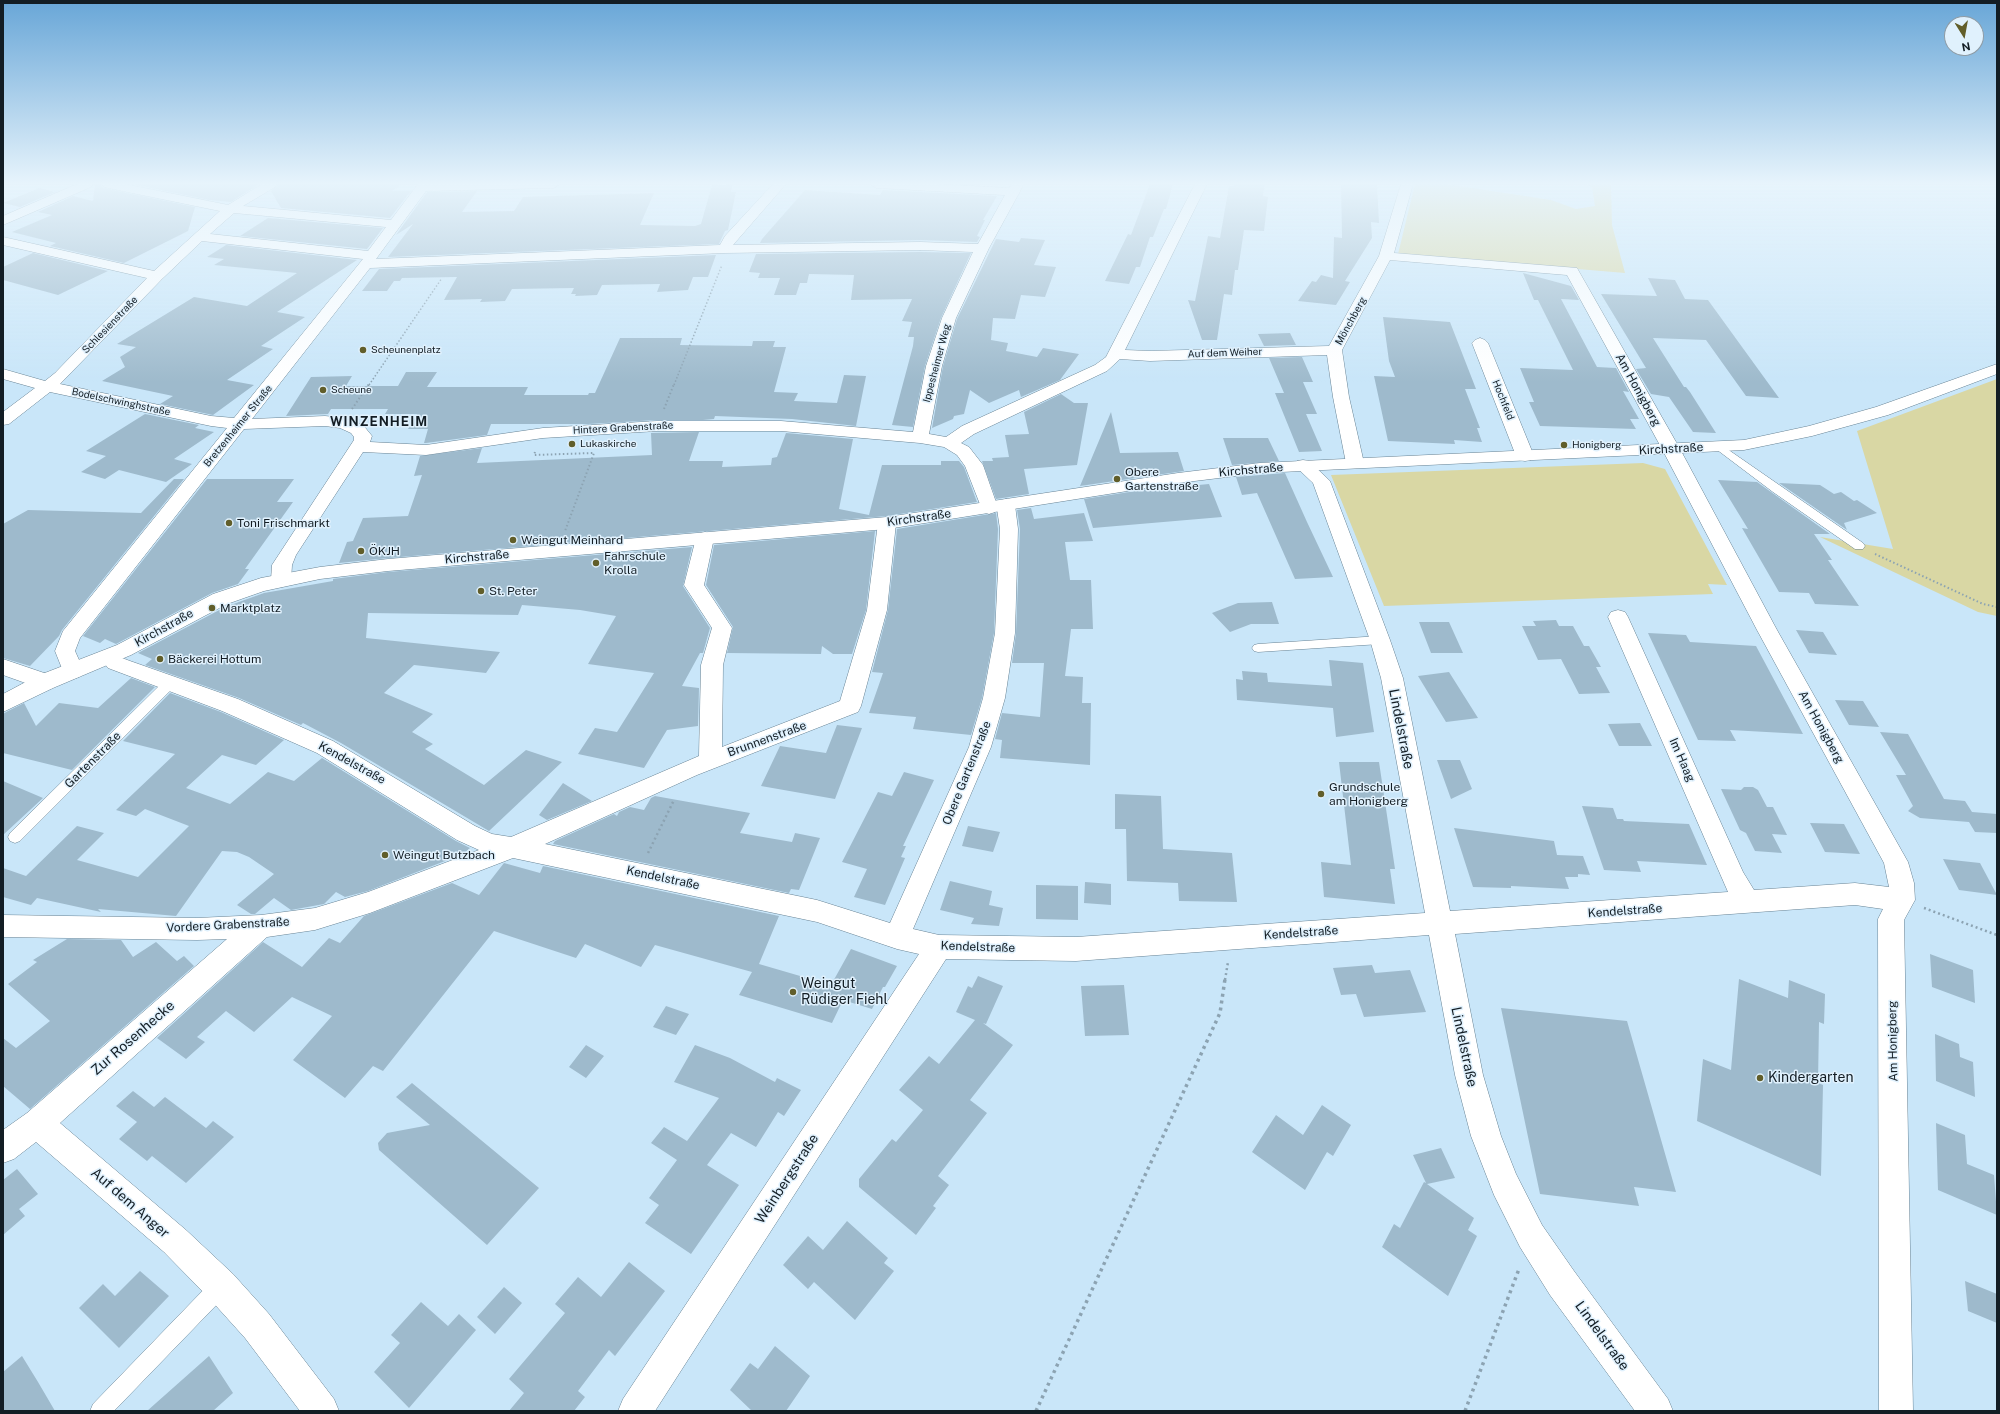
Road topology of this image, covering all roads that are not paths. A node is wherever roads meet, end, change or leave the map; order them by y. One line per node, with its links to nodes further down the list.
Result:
1 (43, 250): 11 (street)
2 (185, 250): 11 (street, Schlesienstraße)
3 (295, 250): 10 (street)
4 (376, 250): 10 (street, Bretzenheimer Straße)
5 (702, 250): 10 (street)
6 (981, 250): 20 (street, Ippesheimer Weg)
7 (1168, 250): 14 (street)
8 (1388, 250): 9 (street, Mönchberg)
9 (1386, 256): 13 (street, Mönchberg); 24 (street, Am Honigberg)
10 (369, 260): 19 (street, Bretzenheimer Straße)
11 (157, 276): 17 (street, Schlesienstraße)
12 (1480, 343): 25 (street, Hochfeld)
13 (1334, 350): 14 (street, Auf dem Weiher); 26 (street, Mönchberg)
14 (1116, 354): 21 (street)
15 (1997, 370): 23 (street, Kirchstraße)
16 (3, 374): 17 (street, Bodelschwinghstraße)
17 (49, 387): 18 (street, Schlesienstraße); 19 (street, Bodelschwinghstraße)
18 (3, 420)
19 (240, 424): 22 (street); 38 (street, Bretzenheimer Straße)
20 (920, 438): 21 (street, Hintere Grabenstraße); 22 (street, Hintere Grabenstraße)
21 (949, 443): 28 (street, Hintere Grabenstraße)
22 (359, 447): 32 (street)
23 (1720, 447): 24 (street, Kirchstraße); 31 (lane)
24 (1671, 449): 25 (street, Kirchstraße); 45 (street, Am Honigberg)
25 (1525, 456): 26 (street, Kirchstraße)
26 (1355, 463): 27 (street, Kirchstraße)
27 (1303, 466): 28 (street, Kirchstraße); 34 (street, Lindelstraße)
28 (997, 506): 29 (street, Kirchstraße); 50 (street, Obere Gartenstraße)
29 (887, 523): 30 (street, Kirchstraße); 42 (street, Brunnenstraße)
30 (705, 538): 32 (street, Kirchstraße); 42 (street)
31 (1859, 546)
32 (281, 580): 36 (street, Kirchstraße)
33 (1618, 617): 46 (street, Im Haag)
34 (1380, 640): 35 (lane); 47 (street, Lindelstraße)
35 (1258, 648)
36 (110, 656): 38 (street); 40 (street, Kendelstraße)
37 (3, 667): 39 (street)
38 (73, 671): 39 (street)
39 (45, 682): 41 (street)
40 (170, 683): 43 (lane, Gartenstraße); 44 (street, Kendelstraße)
41 (3, 704)
42 (699, 765): 44 (street, Brunnenstraße)
43 (15, 837)
44 (512, 848): 49 (street, Vordere Grabenstraße); 50 (street, Kendelstraße)
45 (1902, 900): 46 (street, Kendelstraße); 59 (street, Am Honigberg)
46 (1747, 902): 47 (street, Kendelstraße)
47 (1431, 925): 51 (street, Kendelstraße); 58 (street, Lindelstraße)
48 (3, 926): 49 (street, Vordere Grabenstraße)
49 (261, 926): 52 (street, Zur Rosenhecke)
50 (897, 937): 51 (street, Kendelstraße)
51 (939, 946): 57 (street, Weinbergstraße)
52 (37, 1123): 53 (street, Zur Rosenhecke); 54 (street, Auf dem Anger)
53 (3, 1148)
54 (221, 1286): 55 (lane); 56 (street, Auf dem Anger)
55 (100, 1411)
56 (322, 1411)
57 (635, 1411)
58 (1656, 1411)
59 (1896, 1411)

